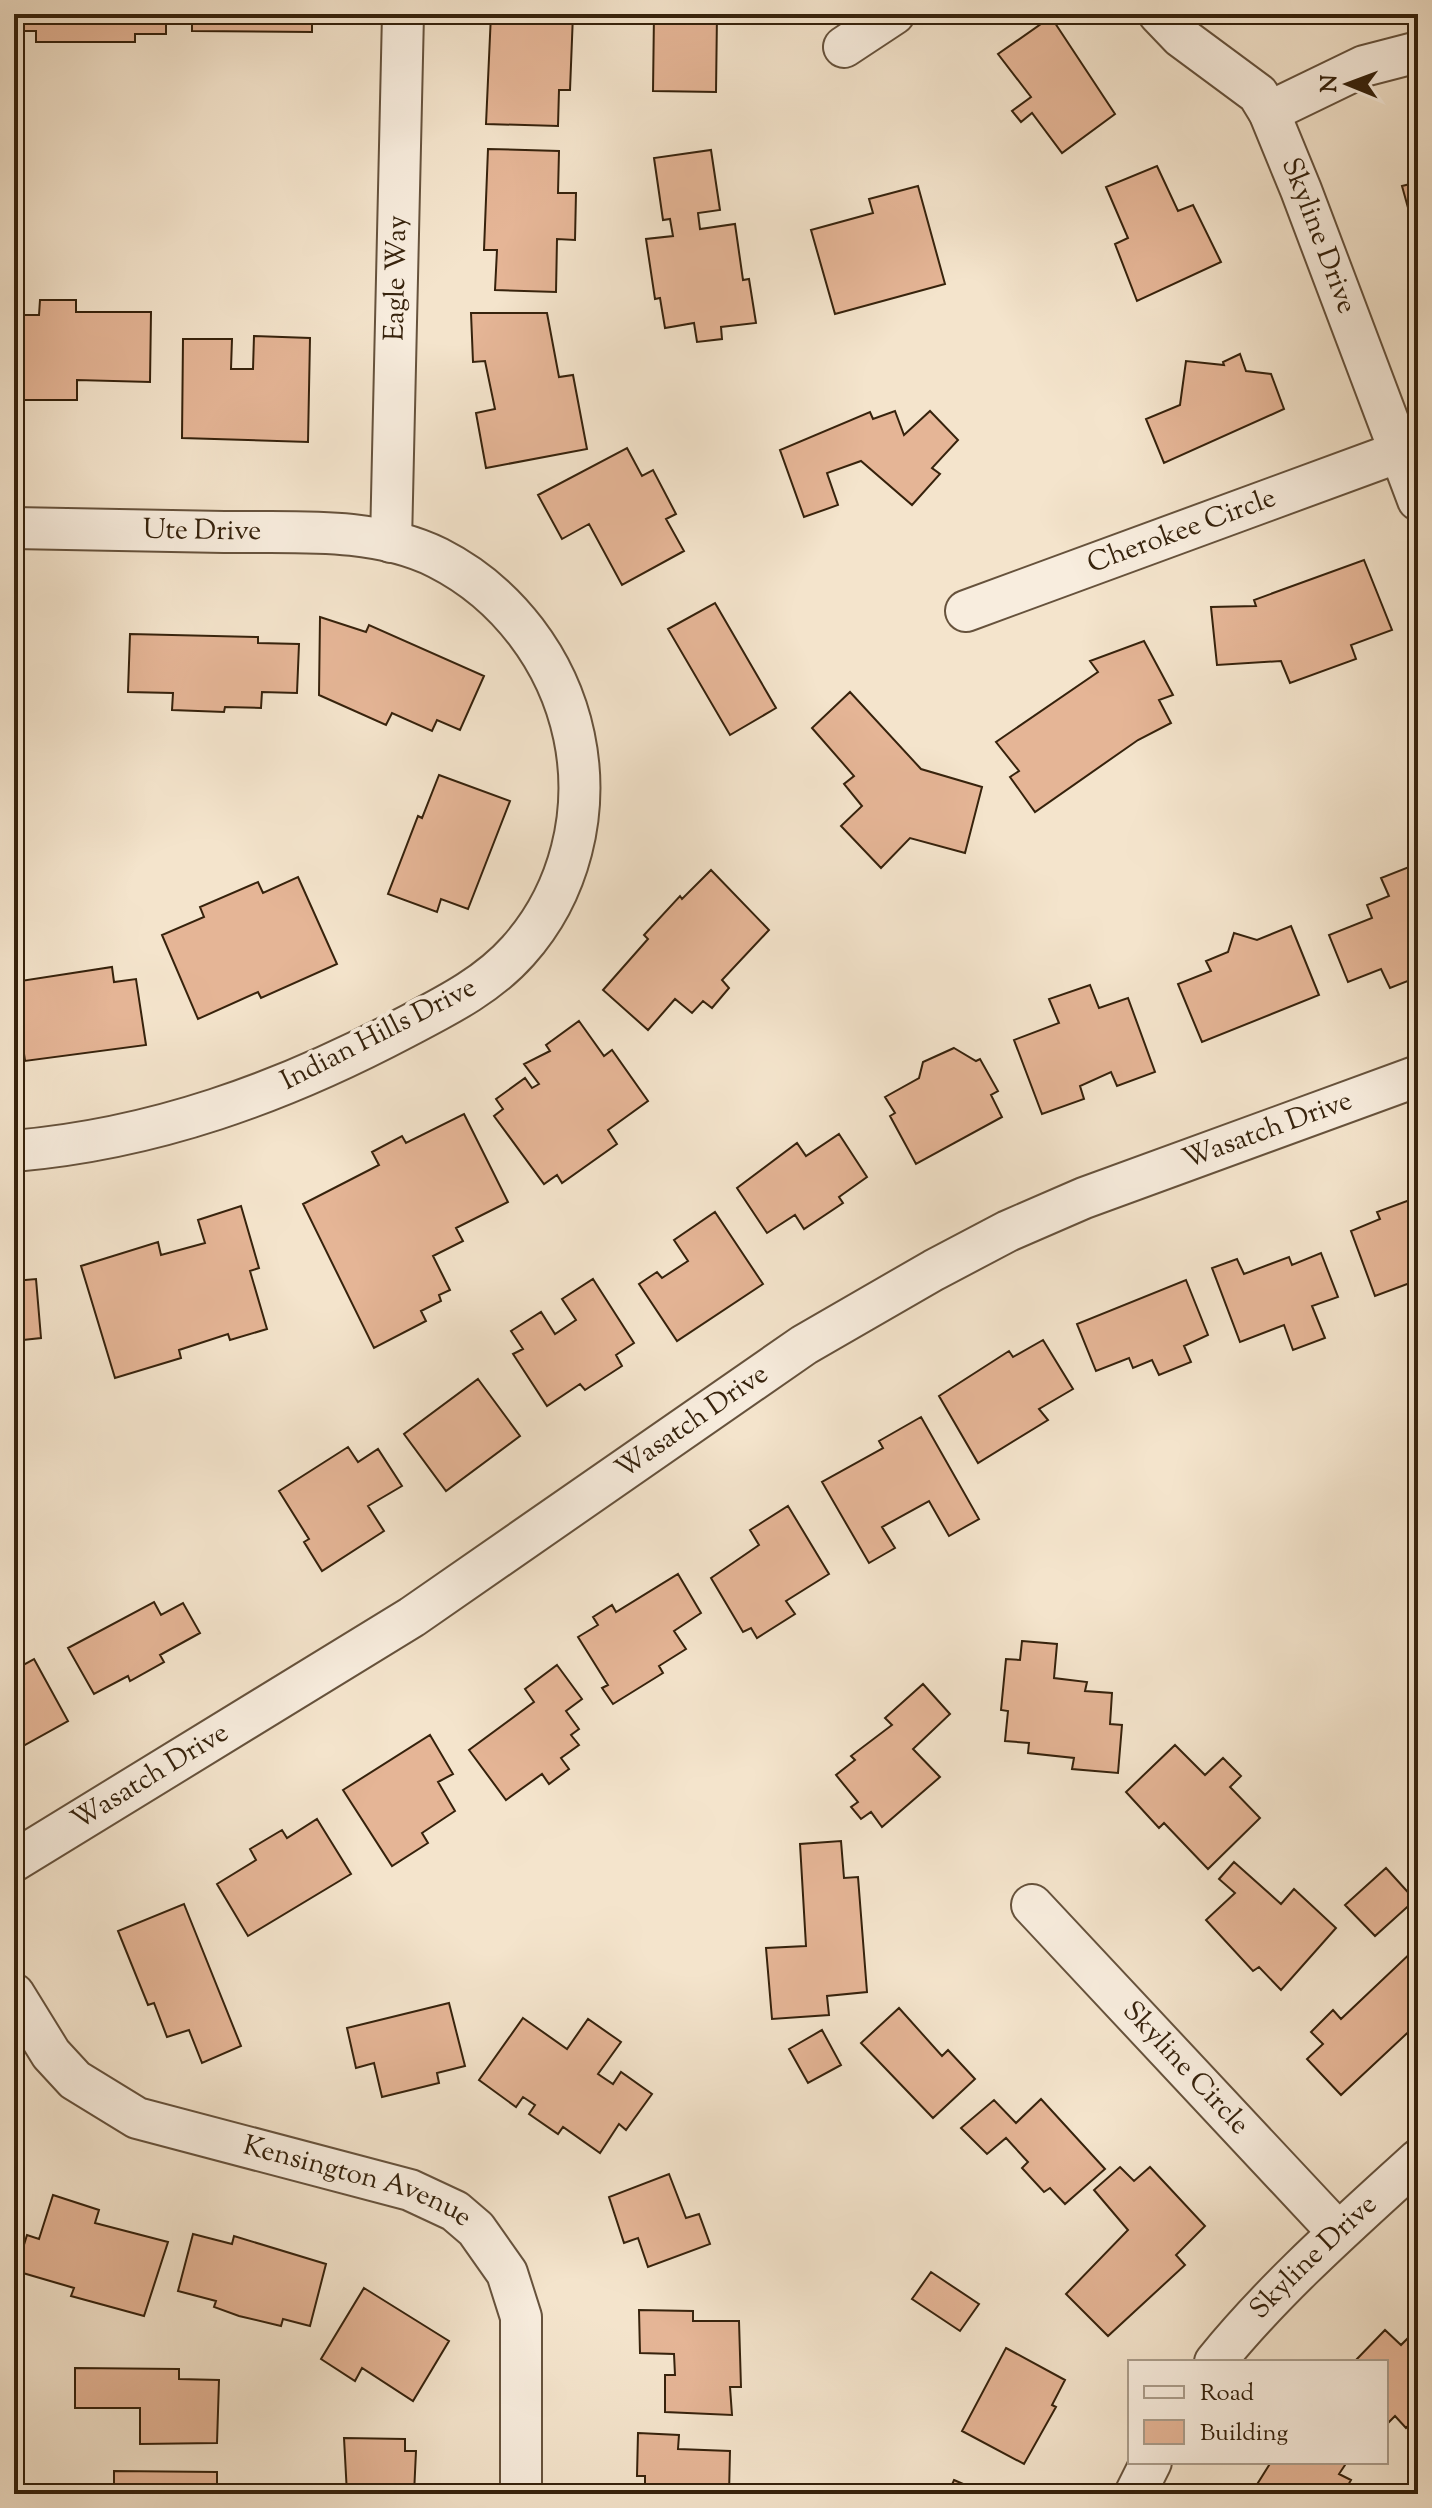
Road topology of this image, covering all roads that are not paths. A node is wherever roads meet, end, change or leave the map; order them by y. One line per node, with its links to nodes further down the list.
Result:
1 (403, 14): 10 (street, Eagle Way)
2 (894, 14): 4 (street)
3 (1159, 14): 6 (street, Skyline Drive)
4 (844, 47)
5 (1418, 52): 6 (street)
6 (1269, 112): 7 (street, Skyline Drive)
7 (1399, 452): 8 (street, Skyline Drive); 11 (street, Cherokee Circle)
8 (1418, 500)
9 (14, 528): 10 (street, Ute Drive)
10 (391, 542): 13 (street, Indian Hills Drive)
11 (966, 611)
12 (1418, 1076): 14 (street, Wasatch Drive)
13 (14, 1151)
14 (14, 1861)
15 (1032, 1905): 18 (street, Skyline Circle)
16 (14, 1994): 21 (street, Kensington Avenue)
17 (1418, 2160): 18 (street, Skyline Drive)
18 (1338, 2232): 19 (street, Skyline Drive)
19 (1217, 2360)
20 (1150, 2464): 22 (street)
21 (521, 2494)
22 (1135, 2494)

